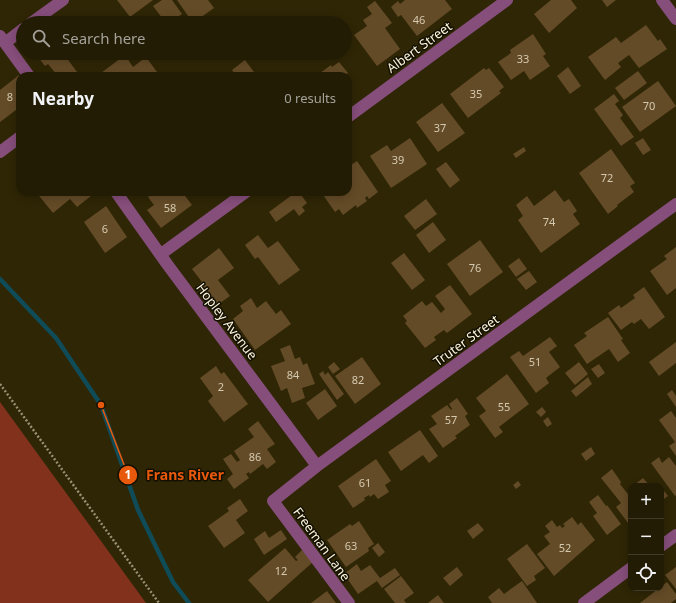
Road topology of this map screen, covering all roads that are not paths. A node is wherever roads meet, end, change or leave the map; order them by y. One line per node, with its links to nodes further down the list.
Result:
1 (63, 0): 4 (street)
2 (507, 0): 11 (street, Albert Street)
3 (662, 0): 5 (street)
4 (41, 16)
5 (676, 19)
6 (16, 32): 7 (street)
7 (2, 39): 8 (street)
8 (16, 58)
9 (17, 60): 10 (street)
10 (26, 72)
11 (352, 114)
12 (16, 140): 13 (street)
13 (0, 152)
14 (119, 196): 17 (street, Hopley Avenue)
15 (240, 196): 17 (street)
16 (676, 204): 18 (street, Truter Street)
17 (160, 254): 18 (street, Hopley Avenue)
18 (317, 466): 19 (street, Truter Street)
19 (273, 501): 23 (street, Freeman Lane)
20 (676, 536): 21 (street)
21 (664, 544)
22 (628, 570): 24 (street)
23 (349, 603)
24 (584, 603)

